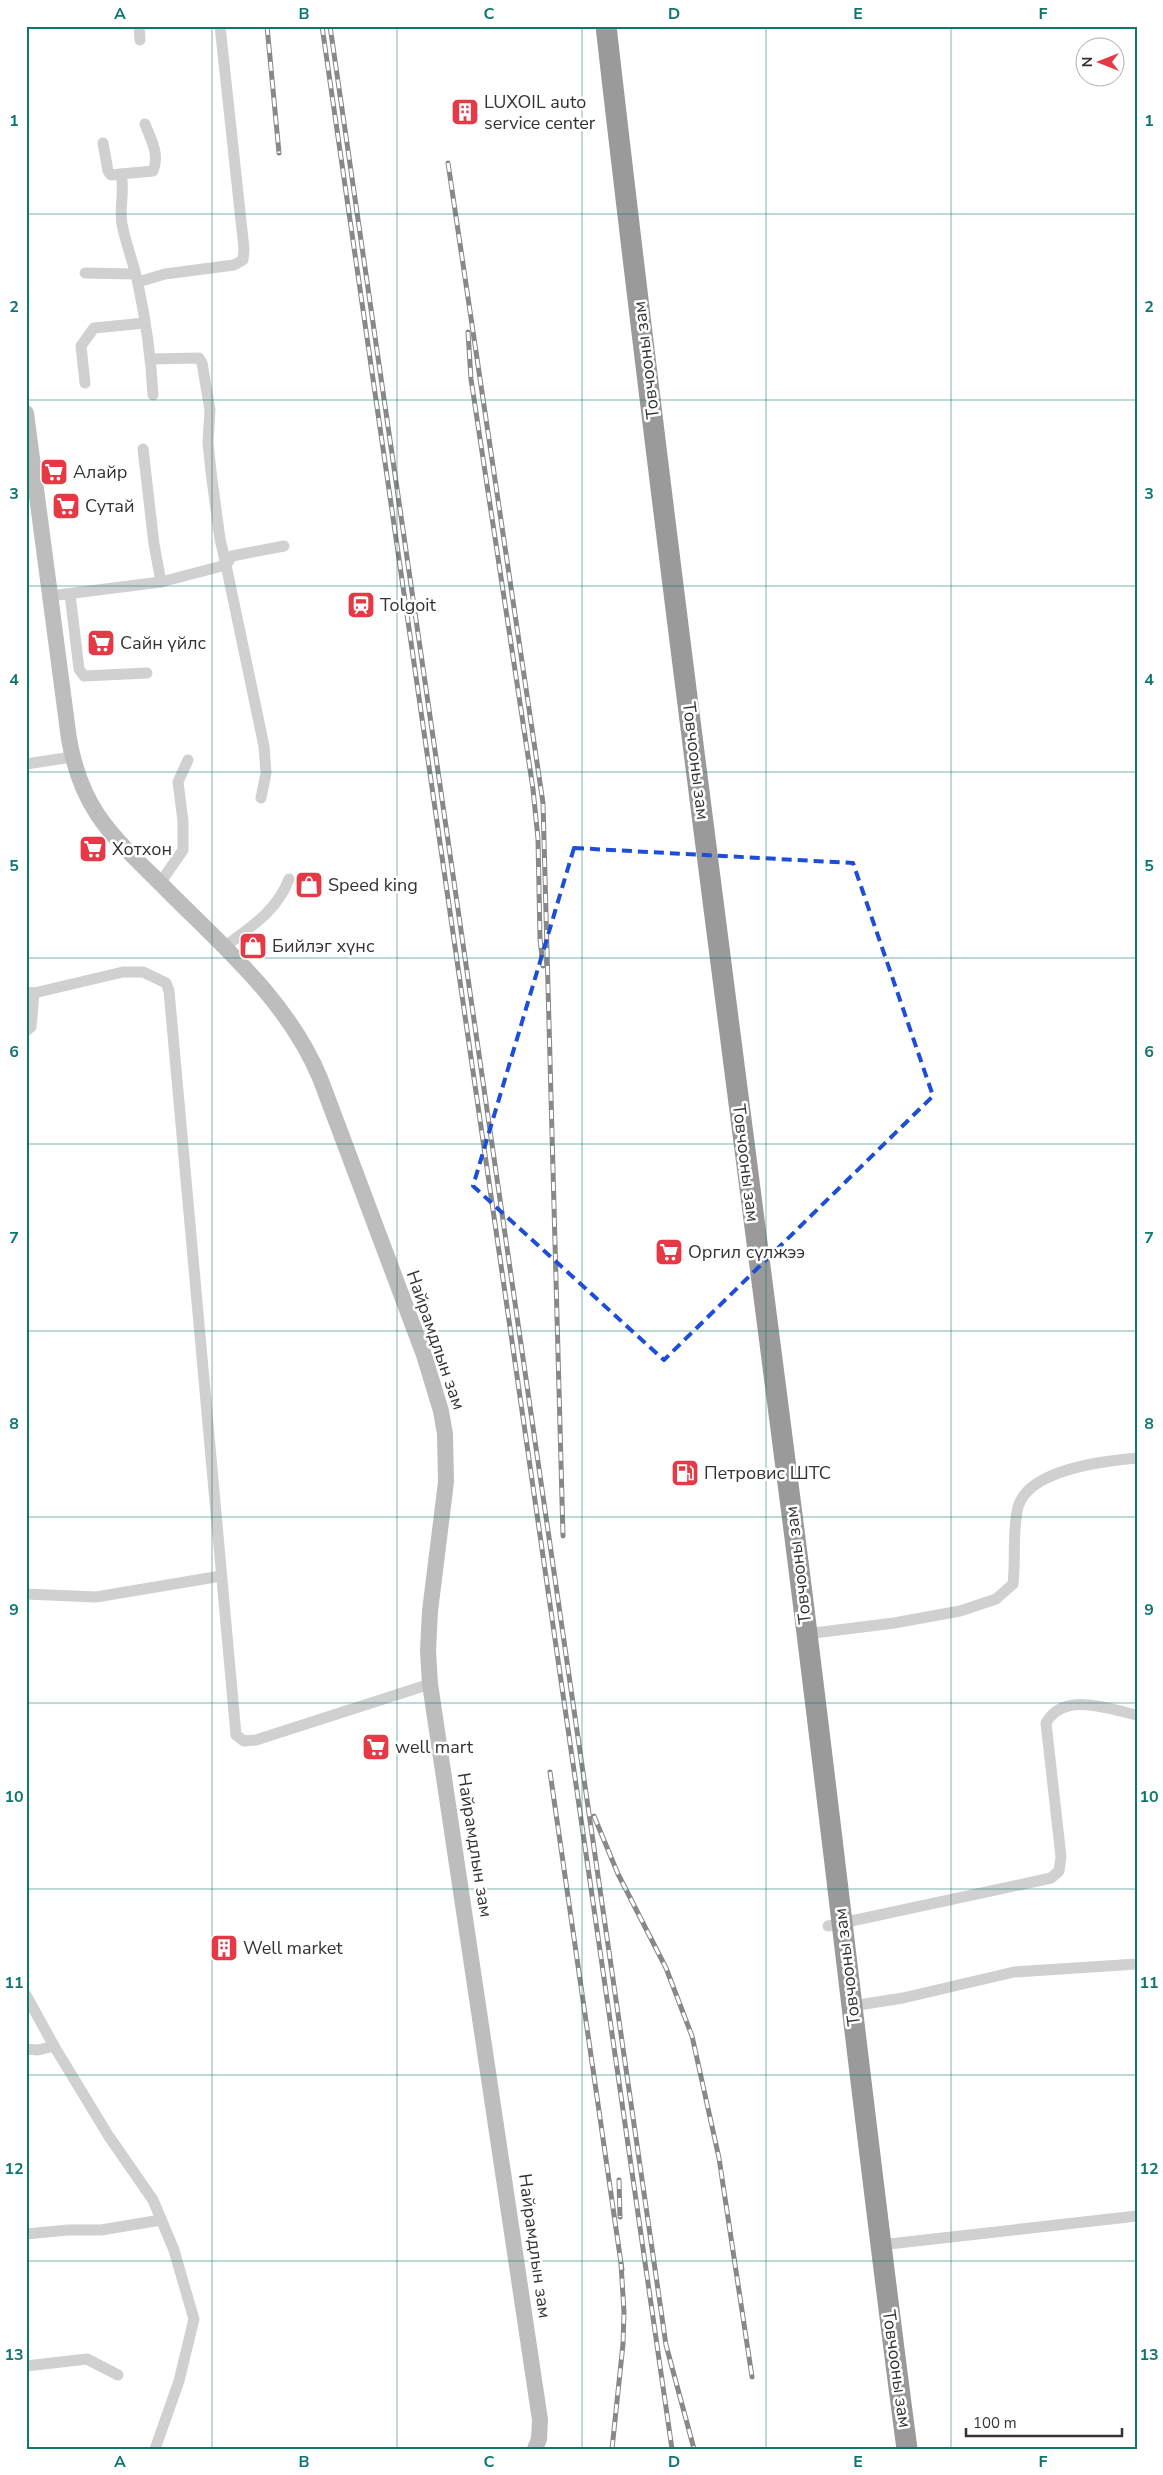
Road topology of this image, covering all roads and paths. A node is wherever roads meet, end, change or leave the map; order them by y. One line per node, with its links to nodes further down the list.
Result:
1 (139, 26): 5 (street)
2 (220, 26): 10 (street)
3 (592, 26): 38 (highway, Товчооны зам)
4 (606, 26): 35 (highway, Товчооны зам)
5 (140, 40)
6 (145, 124): 8 (street)
7 (103, 143): 8 (street)
8 (121, 174): 10 (street)
9 (85, 273): 10 (street)
10 (136, 278): 11 (street)
11 (145, 322): 12 (street); 13 (street)
12 (151, 359): 14 (street); 18 (street)
13 (85, 383)
14 (153, 395)
15 (26, 413): 21 (main road, Найрамдлын зам)
16 (144, 449): 19 (street)
17 (284, 546): 18 (street)
18 (226, 565): 19 (street); 26 (street)
19 (161, 582): 20 (street)
20 (70, 594): 21 (street); 22 (street)
21 (50, 596): 23 (main road, Найрамдлын зам)
22 (147, 673)
23 (72, 758): 25 (street); 28 (main road, Найрамдлын зам)
24 (188, 760): 28 (street)
25 (26, 764)
26 (261, 798)
27 (289, 878): 29 (street)
28 (160, 883): 29 (main road, Найрамдлын зам)
29 (224, 947): 36 (main road, Найрамдлын зам)
30 (29, 994): 31 (street); 33 (street)
31 (26, 1031)
32 (1137, 1458): 35 (street)
33 (221, 1576): 34 (street); 36 (street)
34 (26, 1594)
35 (806, 1634): 38 (highway, Товчооны зам)
36 (430, 1684): 52 (main road, Найрамдлын зам)
37 (1137, 1715): 38 (street)
38 (835, 1924): 41 (highway, Товчооны зам); 54 (highway, Товчооны зам)
39 (1137, 1964): 41 (street)
40 (26, 1995): 42 (street)
41 (852, 2006): 49 (highway, Товчооны зам)
42 (54, 2046): 44 (street); 47 (street)
43 (26, 2049): 44 (street)
44 (38, 2050): 45 (street)
45 (26, 2058)
46 (1137, 2216): 49 (street)
47 (161, 2220): 48 (street); 53 (street)
48 (26, 2234)
49 (880, 2245): 55 (highway, Товчооны зам)
50 (26, 2366): 51 (street)
51 (118, 2374)
52 (537, 2442)
53 (155, 2449)
54 (893, 2449)
55 (908, 2449)

